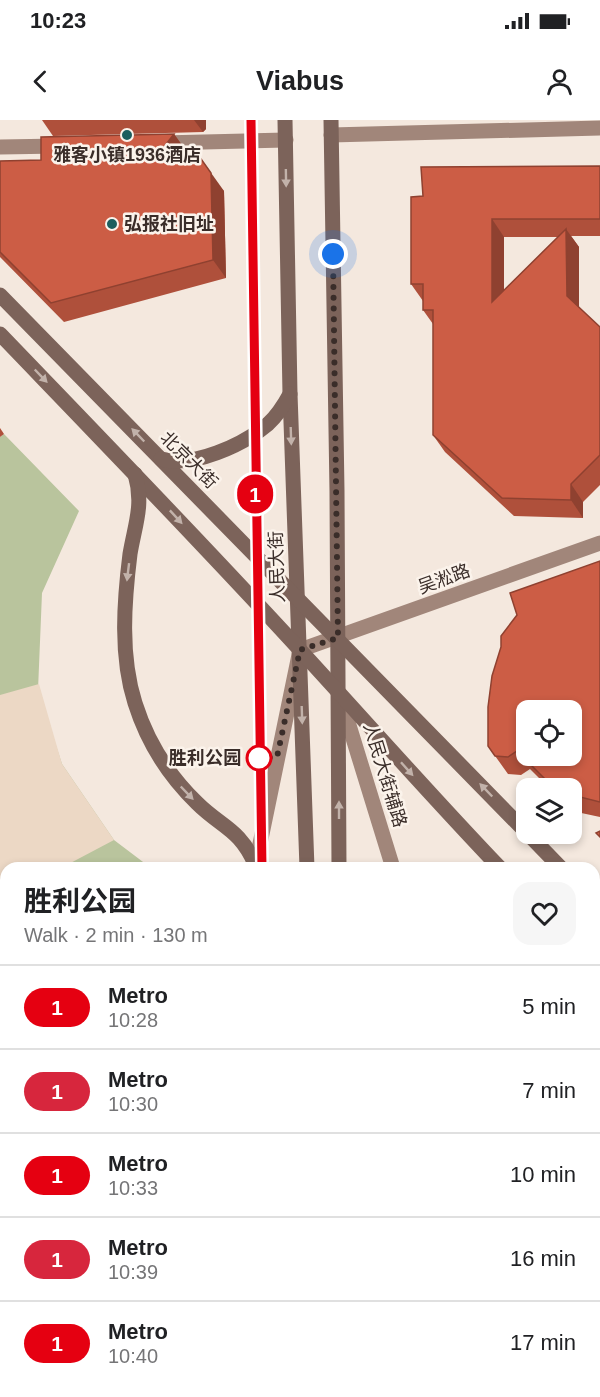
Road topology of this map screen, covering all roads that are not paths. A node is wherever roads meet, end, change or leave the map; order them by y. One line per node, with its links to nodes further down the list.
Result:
1 (285, 120): 4 (main road, 人民大街)
2 (331, 128): 3 (main road); 15 (main road)
3 (600, 128)
4 (286, 140): 5 (main road); 10 (main road, 人民大街, one-way to 10)
5 (143, 144)
6 (71, 145): 7 (main road)
7 (0, 147)
8 (0, 295): 11 (main road, 北京大街, one-way to 8)
9 (0, 334): 12 (main road, one-way to 12)
10 (290, 394): 11 (main road); 14 (main road, 人民大街, one-way to 14)
11 (161, 459): 14 (main road, 北京大街)
12 (135, 474): 16 (main road, one-way to 16); 20 (main road, one-way to 20)
13 (600, 543): 15 (main road, 吴淞路)
14 (297, 597): 15 (main road, 北京大街); 16 (main road, 人民大街)
15 (338, 638): 16 (main road, 吴淞路); 17 (main road); 18 (main road, 北京大街, one-way to 15)
16 (300, 650): 17 (main road); 21 (main road); 22 (main road, 人民大街, one-way to 22)
17 (339, 693): 23 (main road, one-way to 17); 24 (main road, 人民大街辅路); 25 (main road, one-way to 25)
18 (516, 822)
19 (538, 844): 26 (main road, 北京大街)
20 (254, 862)
21 (256, 862)
22 (307, 862)
23 (339, 862)
24 (391, 862)
25 (494, 862)
26 (555, 862)

